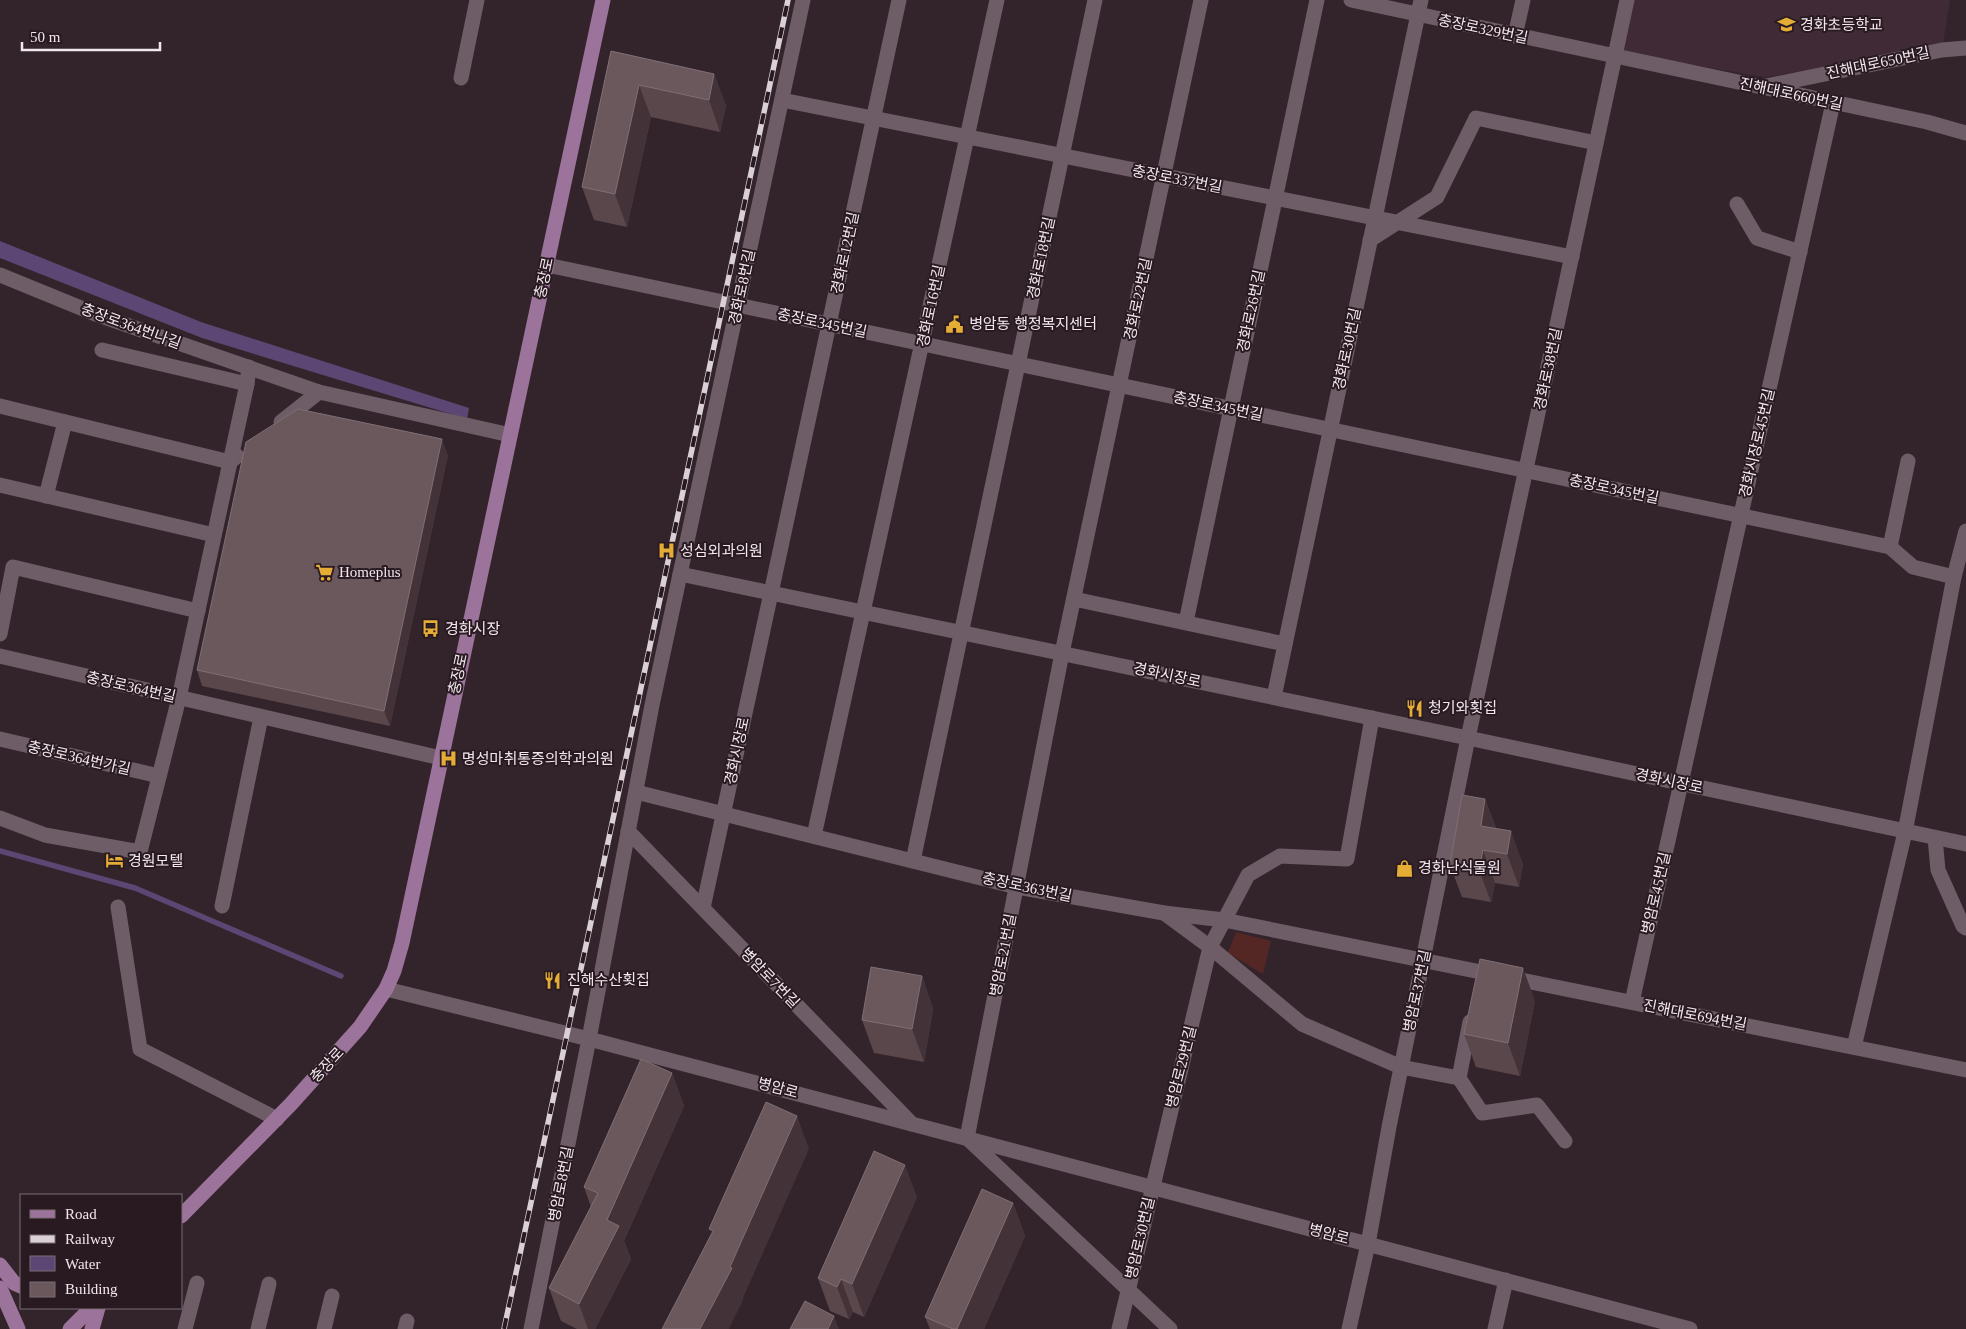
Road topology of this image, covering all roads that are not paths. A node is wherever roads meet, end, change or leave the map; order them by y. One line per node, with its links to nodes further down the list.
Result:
1 (477, 0): 16 (street)
2 (603, 0): 33 (main road, 충장로)
3 (803, 0): 18 (street, 경화로8번길)
4 (899, 0): 20 (street, 경화로12번길)
5 (997, 0): 22 (street, 경화로16번길)
6 (1096, 0): 24 (street, 경화로18번길)
7 (1201, 0): 25 (street, 경화로22번길)
8 (1317, 0): 26 (street, 경화로26번길)
9 (1351, 0): 12 (street, 충장로329번길)
10 (1522, 0): 13 (street)
11 (1627, 0): 15 (street, 경화로38번길)
12 (1419, 7): 13 (street, 충장로329번길); 28 (street, 경화로30번길)
13 (1515, 36): 15 (street, 충장로329번길)
14 (1966, 48): 17 (street, 진해대로650번길)
15 (1614, 57): 17 (street, 진해대로660번길); 23 (street, 경화로38번길)
16 (461, 78)
17 (1760, 88): 19 (street, 진해대로660번길)
18 (782, 100): 20 (street, 충장로337번길); 35 (street, 경화로8번길)
19 (1833, 103): 21 (street, 진해대로660번길); 31 (street, 경화시장로45번길)
20 (873, 118): 22 (street, 충장로337번길); 36 (street, 경화로12번길)
21 (1966, 133)
22 (968, 137): 24 (street, 충장로337번길); 37 (street, 경화로16번길)
23 (1596, 143): 29 (street); 32 (street, 경화로38번길)
24 (1062, 156): 25 (street, 충장로337번길); 39 (street, 경화로18번길)
25 (1164, 176): 26 (street, 충장로337번길); 42 (street, 경화로22번길)
26 (1275, 198): 28 (street, 충장로337번길); 45 (street, 경화로26번길)
27 (1737, 204): 31 (street)
28 (1375, 218): 29 (street, 충장로337번길); 30 (street, 경화로30번길)
29 (1397, 223): 30 (street); 32 (street, 충장로337번길)
30 (1370, 240): 47 (street, 경화로30번길)
31 (1800, 252): 56 (street, 경화시장로45번길)
32 (1572, 257): 53 (street, 경화로38번길)
33 (547, 265): 35 (street, 충장로345번길); 49 (main road, 충장로)
34 (0, 275): 40 (street, 충장로364번나길)
35 (738, 305): 36 (street, 충장로345번길); 60 (street, 경화로8번길)
36 (829, 325): 37 (street, 충장로345번길); 62 (street, 경화로12번길)
37 (923, 344): 39 (street, 충장로345번길); 65 (street, 경화로16번길)
38 (102, 350): 41 (street, 충장로364번나길)
39 (1019, 364): 42 (street, 충장로345번길); 67 (street, 경화로18번길)
40 (249, 367): 41 (street); 43 (street, 충장로364번나길)
41 (247, 384): 52 (street)
42 (1120, 385): 45 (street, 충장로345번길); 63 (street, 경화로22번길)
43 (319, 392): 48 (street); 49 (street, 충장로364번나길)
44 (0, 406): 46 (street)
45 (1231, 409): 47 (street, 충장로345번길); 66 (street, 경화로26번길)
46 (65, 422): 52 (street); 55 (street)
47 (1330, 430): 53 (street, 충장로345번길); 69 (street, 경화로30번길)
48 (267, 433)
49 (510, 435): 78 (main road, 충장로)
50 (252, 444): 52 (street)
51 (1908, 461): 59 (street)
52 (230, 462): 58 (street)
53 (1526, 470): 56 (street, 충장로345번길); 76 (street, 경화로38번길)
54 (0, 485): 55 (street)
55 (46, 496): 58 (street)
56 (1741, 516): 59 (street, 충장로345번길); 80 (street, 경화시장로45번길)
57 (1966, 532): 61 (street)
58 (214, 535): 64 (street)
59 (1890, 547): 61 (street)
60 (680, 574): 62 (street, 경화시장로); 81 (street)
61 (1954, 577): 85 (street)
62 (772, 593): 65 (street, 경화시장로); 82 (street, 경화시장로)
63 (1074, 599): 66 (street); 70 (street, 경화로22번길)
64 (198, 611): 68 (street); 73 (street)
65 (864, 612): 67 (street, 경화시장로); 86 (street)
66 (1186, 622): 69 (street)
67 (962, 633): 70 (street, 경화시장로); 89 (street)
68 (0, 634)
69 (1285, 644): 72 (street, 경화로30번길)
70 (1062, 653): 72 (street, 경화시장로); 90 (street, 병암로21번길)
71 (0, 656): 73 (street, 충장로364번길)
72 (1274, 697): 75 (street, 경화시장로)
73 (179, 698): 74 (street, 충장로364번길); 79 (street)
74 (261, 717): 78 (street, 충장로364번길); 91 (street)
75 (1372, 718): 76 (street, 경화시장로); 95 (street)
76 (1468, 738): 80 (street, 경화시장로); 98 (street, 병암로37번길)
77 (0, 739): 79 (street, 충장로364번가길)
78 (441, 758): 100 (main road, 충장로)
79 (159, 776): 83 (street)
80 (1681, 784): 85 (street, 경화시장로); 102 (street, 병암로45번길)
81 (636, 792): 82 (street, 충장로363번길); 84 (street)
82 (723, 814): 86 (street, 충장로363번길); 93 (street, 경화시장로)
83 (0, 818)
84 (628, 831): 93 (street, 병암로7번길); 104 (street)
85 (1905, 832): 87 (street, 경화시장로); 105 (street)
86 (814, 836): 89 (street, 충장로363번길)
87 (1935, 838): 88 (street, 경화시장로); 96 (street)
88 (1966, 844)
89 (913, 861): 90 (street, 충장로363번길)
90 (1017, 887): 94 (street, 충장로363번길); 111 (street, 병암로21번길)
91 (222, 906)
92 (118, 907): 109 (street)
93 (703, 908): 110 (street, 병암로7번길)
94 (1164, 913): 95 (street, 충장로363번길); 97 (street)
95 (1224, 920): 97 (street); 98 (street, 충장로363번길)
96 (1966, 928)
97 (1210, 947): 106 (street); 113 (street, 병암로29번길)
98 (1424, 960): 99 (street, 진해대로694번길); 106 (street, 병암로37번길)
99 (1480, 971): 101 (street); 102 (street, 진해대로694번길)
100 (386, 989): 104 (street, 병암로); 109 (main road, 충장로)
101 (1476, 991)
102 (1632, 1002): 105 (street, 진해대로694번길)
103 (1472, 1010): 108 (street)
104 (589, 1039): 110 (street, 병암로); 132 (street, 병암로8번길)
105 (1854, 1047): 107 (street, 진해대로694번길)
106 (1401, 1067): 108 (street); 115 (street, 병암로37번길)
107 (1966, 1070)
108 (1459, 1078): 112 (street)
109 (277, 1118): 114 (main road, 충장로)
110 (912, 1124): 111 (street, 병암로)
111 (967, 1138): 113 (street, 병암로); 122 (street, 병암로)
112 (1565, 1140)
113 (1152, 1187): 115 (street, 병암로); 122 (street, 병암로30번길)
114 (182, 1215)
115 (1368, 1244): 117 (street, 병암로); 135 (street, 병암로37번길)
116 (0, 1265): 120 (main road)
117 (1506, 1280): 136 (street); 137 (street, 병암로)
118 (197, 1283): 129 (street)
119 (269, 1284): 130 (street)
120 (20, 1286)
121 (0, 1288): 126 (main road)
122 (1128, 1290): 133 (street, 병암로30번길); 134 (street, 병암로30번길)
123 (332, 1296): 131 (street)
124 (90, 1309): 127 (main road)
125 (98, 1309): 128 (main road)
126 (18, 1329)
127 (70, 1329)
128 (92, 1329)
129 (185, 1329)
130 (258, 1329)
131 (324, 1329)
132 (531, 1329)
133 (1119, 1329)
134 (1170, 1329)
135 (1349, 1329)
136 (1495, 1329)
137 (1690, 1329)

